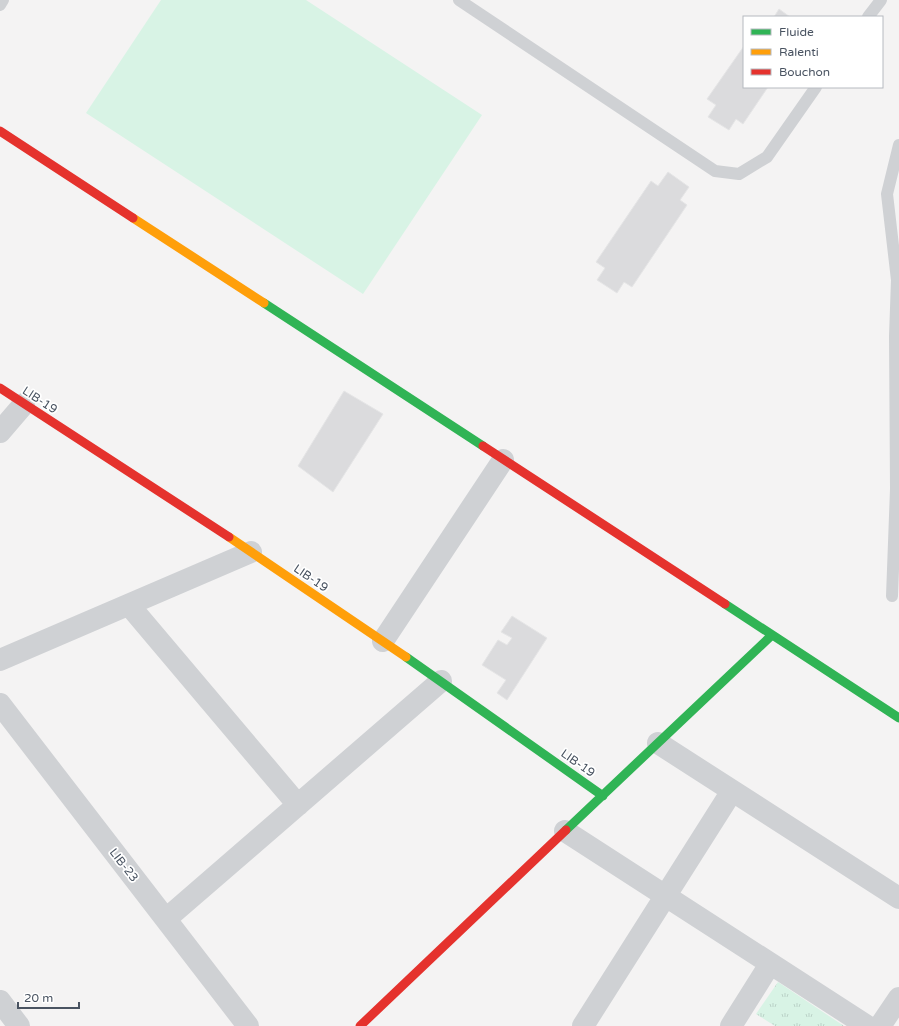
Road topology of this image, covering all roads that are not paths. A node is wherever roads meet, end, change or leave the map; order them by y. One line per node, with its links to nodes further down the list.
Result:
1 (3, 0): 4 (lane)
2 (459, 0): 6 (lane)
3 (881, 0): 5 (lane)
4 (0, 5)
5 (869, 16)
6 (815, 88)
7 (0, 131): 12 (street)
8 (899, 145): 14 (lane)
9 (0, 388): 10 (street, LIB-19)
10 (24, 404): 11 (street); 13 (street, LIB-19)
11 (0, 432)
12 (503, 460): 16 (street); 17 (street)
13 (251, 552): 15 (street); 17 (street, LIB-19)
14 (892, 596)
15 (129, 605): 18 (street); 25 (street)
16 (772, 635): 21 (street); 22 (street)
17 (383, 641): 19 (street, LIB-19)
18 (0, 660)
19 (441, 681): 24 (street, LIB-19); 25 (street)
20 (0, 704): 29 (street, LIB-23)
21 (899, 718)
22 (658, 743): 23 (street); 24 (street)
23 (732, 790): 27 (street); 28 (street)
24 (603, 796): 26 (street)
25 (298, 805): 29 (street)
26 (565, 831): 27 (street); 37 (street)
27 (665, 896): 30 (street); 34 (street)
28 (899, 898)
29 (166, 919): 36 (street, LIB-23)
30 (770, 964): 33 (street); 38 (street)
31 (899, 998): 39 (street)
32 (0, 1001): 35 (street)
33 (740, 1022)
34 (588, 1024)
35 (19, 1026)
36 (248, 1026)
37 (360, 1026)
38 (867, 1026)
39 (880, 1026)

